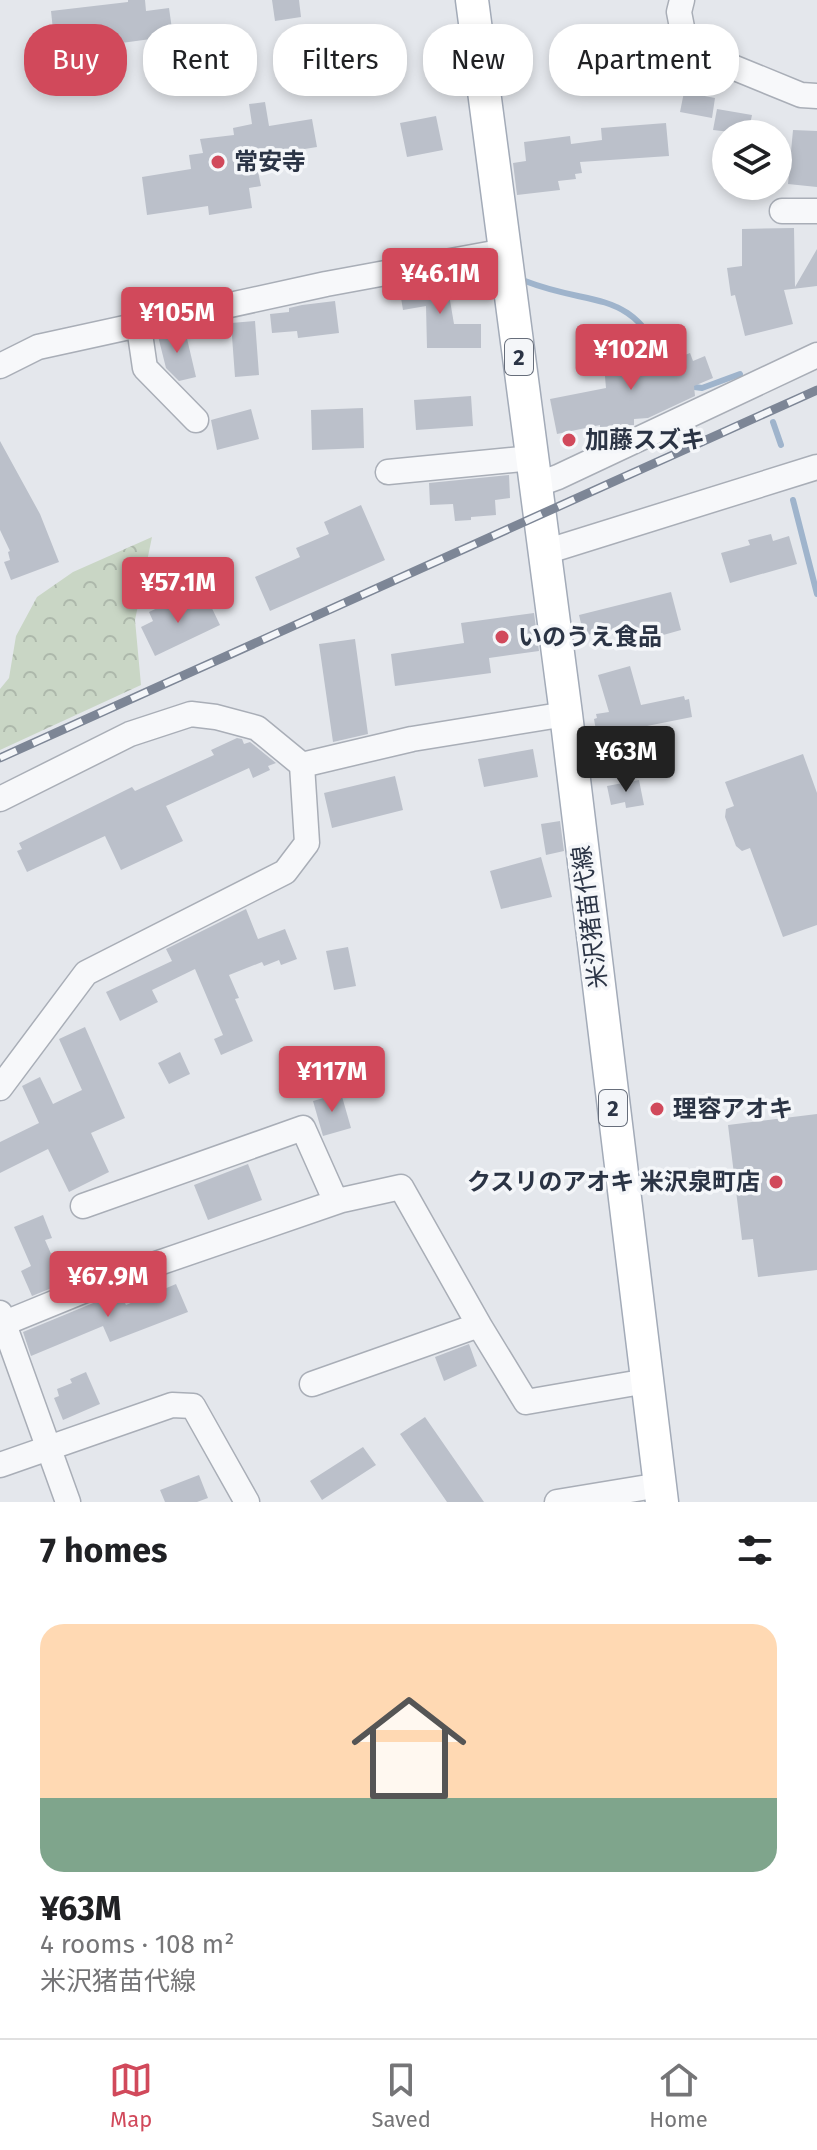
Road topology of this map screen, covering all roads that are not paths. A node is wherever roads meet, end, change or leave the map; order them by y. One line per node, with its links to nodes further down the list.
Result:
1 (472, 0): 6 (main road, 米沢猪苗代線 / 2)
2 (682, 0): 3 (street)
3 (817, 96)
4 (782, 211): 5 (street)
5 (817, 211)
6 (505, 251): 7 (street); 12 (main road, 米沢猪苗代線 / 2)
7 (139, 327): 8 (street); 10 (street)
8 (4, 355)
9 (817, 355): 12 (street)
10 (196, 420)
11 (817, 467): 14 (street)
12 (534, 471): 13 (street); 14 (main road, 米沢猪苗代線 / 2)
13 (388, 472)
14 (545, 552): 15 (main road, 米沢猪苗代線 / 2)
15 (566, 714): 16 (street); 23 (main road, 米沢猪苗代線 / 2)
16 (302, 765): 17 (street); 18 (street)
17 (0, 799)
18 (0, 1088)
19 (336, 1202): 20 (street); 21 (street); 22 (street)
20 (83, 1206)
21 (1, 1320): 25 (street)
22 (479, 1325): 23 (street); 24 (street)
23 (647, 1381): 27 (main road, 米沢猪苗代線 / 2)
24 (312, 1384)
25 (49, 1446): 26 (street); 28 (street); 29 (street)
26 (0, 1465)
27 (661, 1493): 30 (street)
28 (68, 1502)
29 (247, 1502)
30 (557, 1502)

